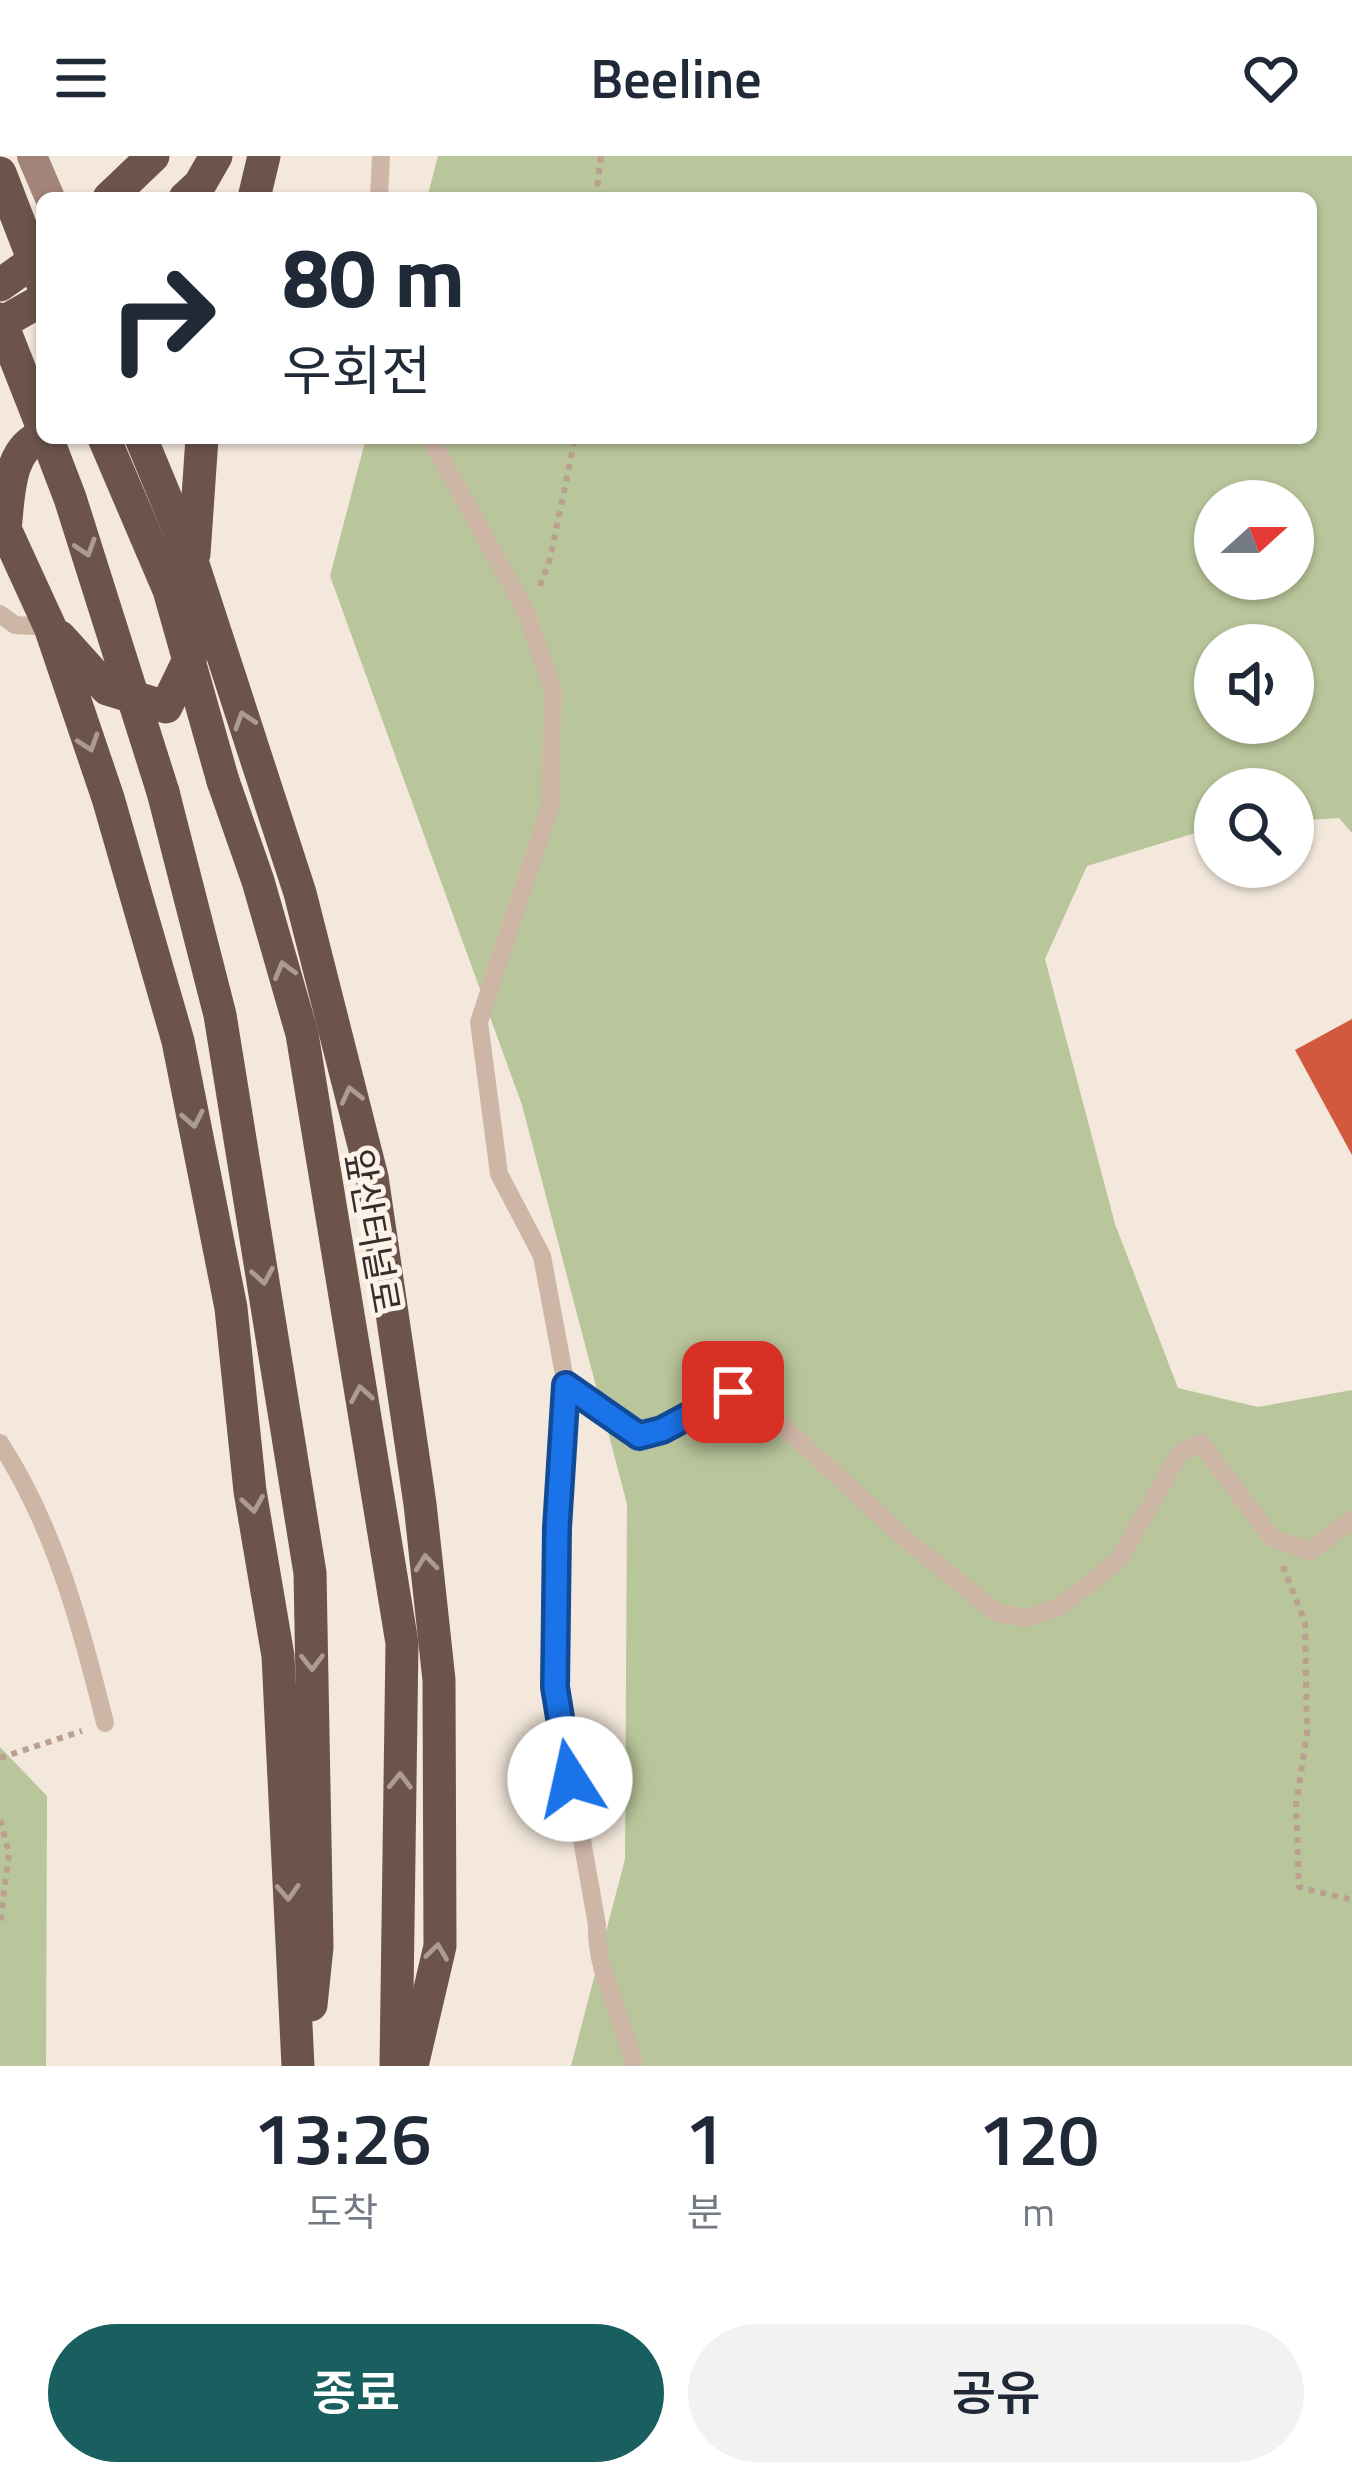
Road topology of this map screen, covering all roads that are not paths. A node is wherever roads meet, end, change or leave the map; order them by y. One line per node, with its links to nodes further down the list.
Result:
1 (32, 156): 7 (main road)
2 (153, 156): 8 (highway)
3 (216, 156): 9 (highway)
4 (264, 156): 10 (highway)
5 (381, 156): 11 (lane)
6 (0, 173): 13 (highway, bridge)
7 (47, 192)
8 (115, 192)
9 (191, 192)
10 (255, 192)
11 (379, 192)
12 (36, 259): 14 (highway)
13 (36, 267)
14 (0, 285)
15 (36, 303): 16 (highway)
16 (0, 321): 17 (highway, bridge)
17 (36, 411)
18 (36, 439): 24 (highway)
19 (47, 444): 32 (highway, one-way to 32, bridge)
20 (107, 444): 33 (highway, 앞산터널로, one-way to 20, bridge)
21 (140, 444): 25 (highway)
22 (202, 444): 25 (highway)
23 (433, 444): 28 (lane)
24 (2, 524): 27 (highway)
25 (194, 564): 27 (highway); 34 (highway, one-way to 25)
26 (0, 614): 27 (lane)
27 (50, 627): 32 (highway, one-way to 32)
28 (566, 1385): 30 (lane); 35 (lane)
29 (0, 1443): 31 (lane)
30 (1352, 1520)
31 (105, 1724)
32 (302, 2066)
33 (396, 2066)
34 (412, 2066)
35 (634, 2066)

